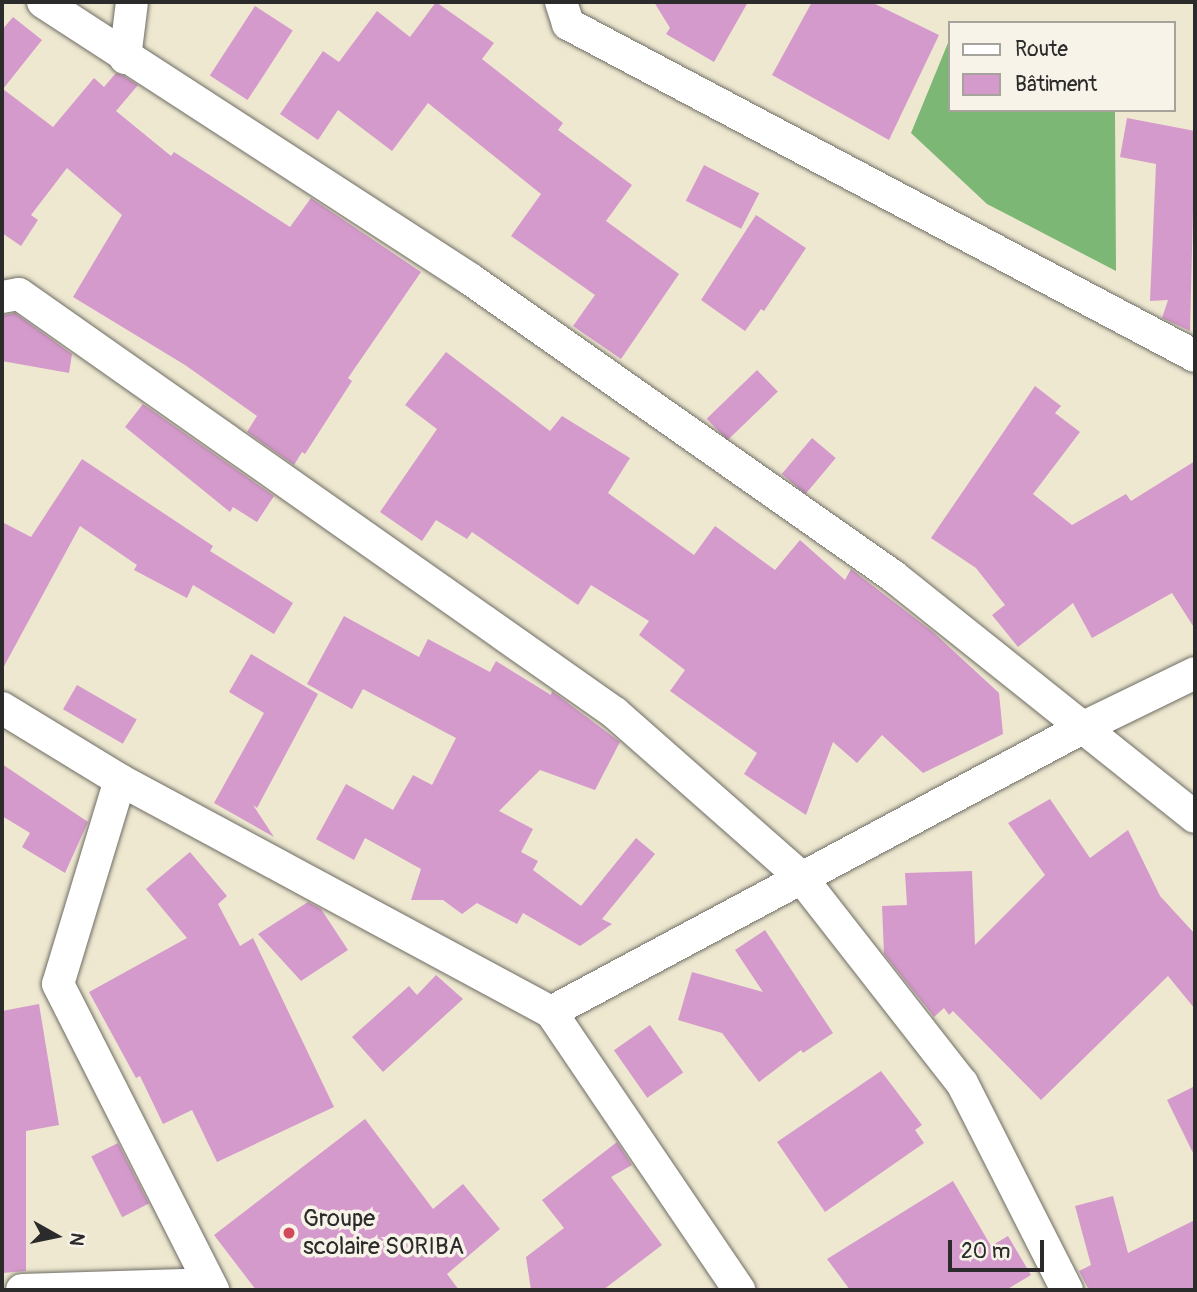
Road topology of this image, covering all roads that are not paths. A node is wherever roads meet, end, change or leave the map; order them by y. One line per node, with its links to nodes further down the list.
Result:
1 (43, 2): 4 (street)
2 (132, 2): 4 (street)
3 (561, 2): 6 (street)
4 (125, 58): 9 (street)
5 (7, 291): 12 (street)
6 (1195, 356)
7 (1195, 673): 9 (street)
8 (2, 709): 10 (street)
9 (1086, 726): 11 (street); 12 (street)
10 (120, 780): 13 (street); 14 (street)
11 (1195, 817)
12 (800, 876): 13 (street); 17 (street)
13 (551, 1012): 16 (street)
14 (210, 1287): 15 (street)
15 (22, 1290)
16 (739, 1290)
17 (1067, 1290)

